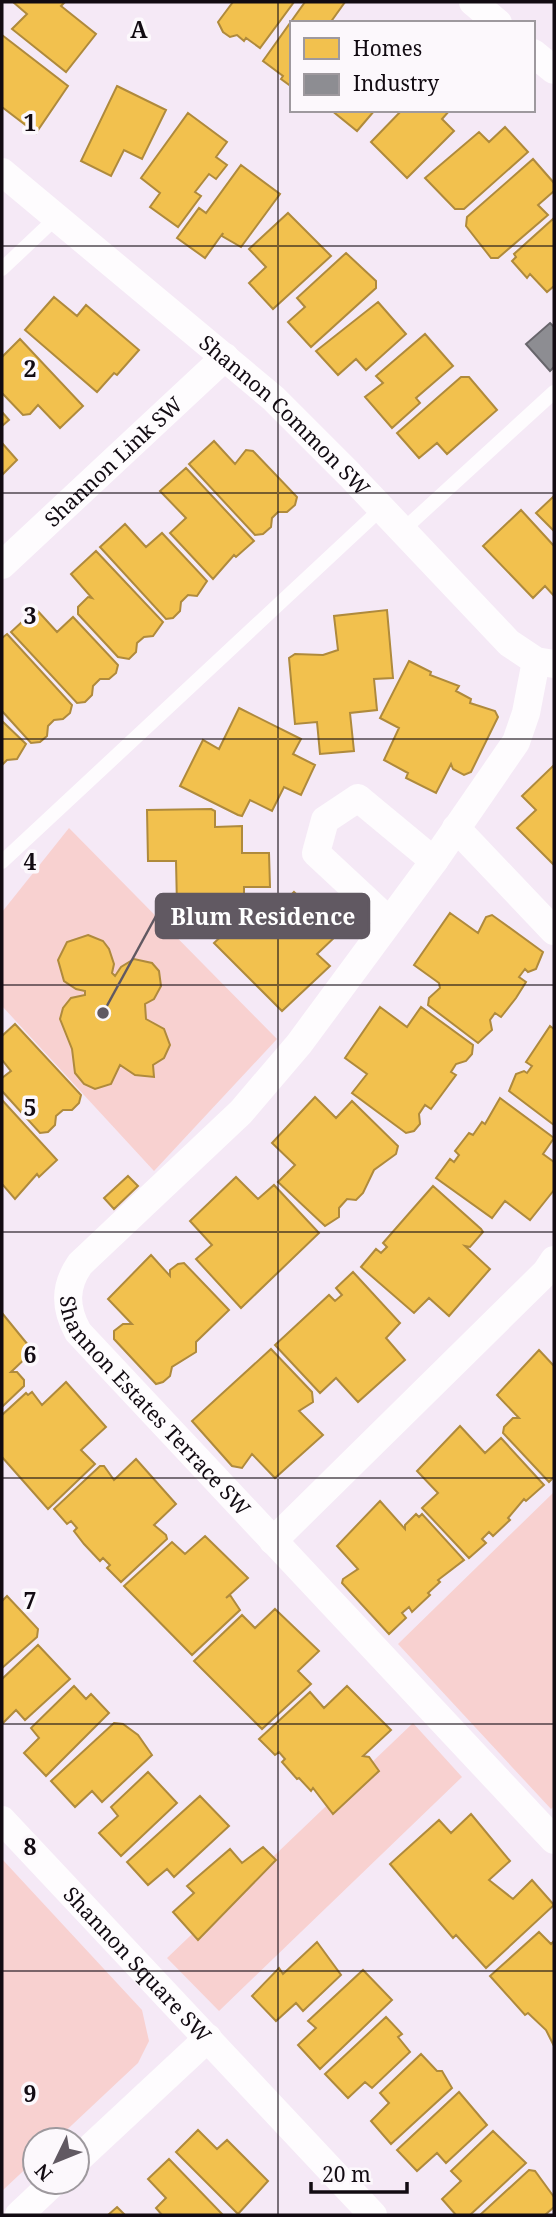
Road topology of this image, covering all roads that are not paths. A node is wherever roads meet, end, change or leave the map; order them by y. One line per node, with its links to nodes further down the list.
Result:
1 (472, 2): 2 (street)
2 (496, 21)
3 (535, 54): 4 (street)
4 (554, 70)
5 (2, 172): 6 (street, Shannon Common SW)
6 (57, 217): 7 (lane); 8 (street, Shannon Common SW)
7 (2, 270)
8 (225, 357): 10 (street, Shannon Common SW); 12 (street, Shannon Link SW)
9 (554, 392): 11 (lane)
10 (383, 508): 11 (street, Shannon Common SW); 16 (lane)
11 (403, 530): 13 (street, Shannon Common SW)
12 (2, 565)
13 (545, 662): 14 (street, Shannon Estates Terrace SW)
14 (456, 828): 15 (street, Shannon Estates Terrace SW); 18 (street)
15 (434, 861): 17 (street, Shannon Estates Terrace SW); 17 (street)
16 (2, 862)
17 (388, 920): 20 (street, Shannon Estates Terrace SW)
18 (554, 931)
19 (554, 1260): 20 (street)
20 (273, 1541): 22 (street, Shannon Estates Terrace SW)
21 (2, 1820): 23 (street, Shannon Square SW)
22 (554, 1840)
23 (208, 2038): 24 (street, Shannon Square SW); 27 (street)
24 (91, 2148)
25 (39, 2196): 26 (street)
26 (19, 2215)
27 (373, 2215)

